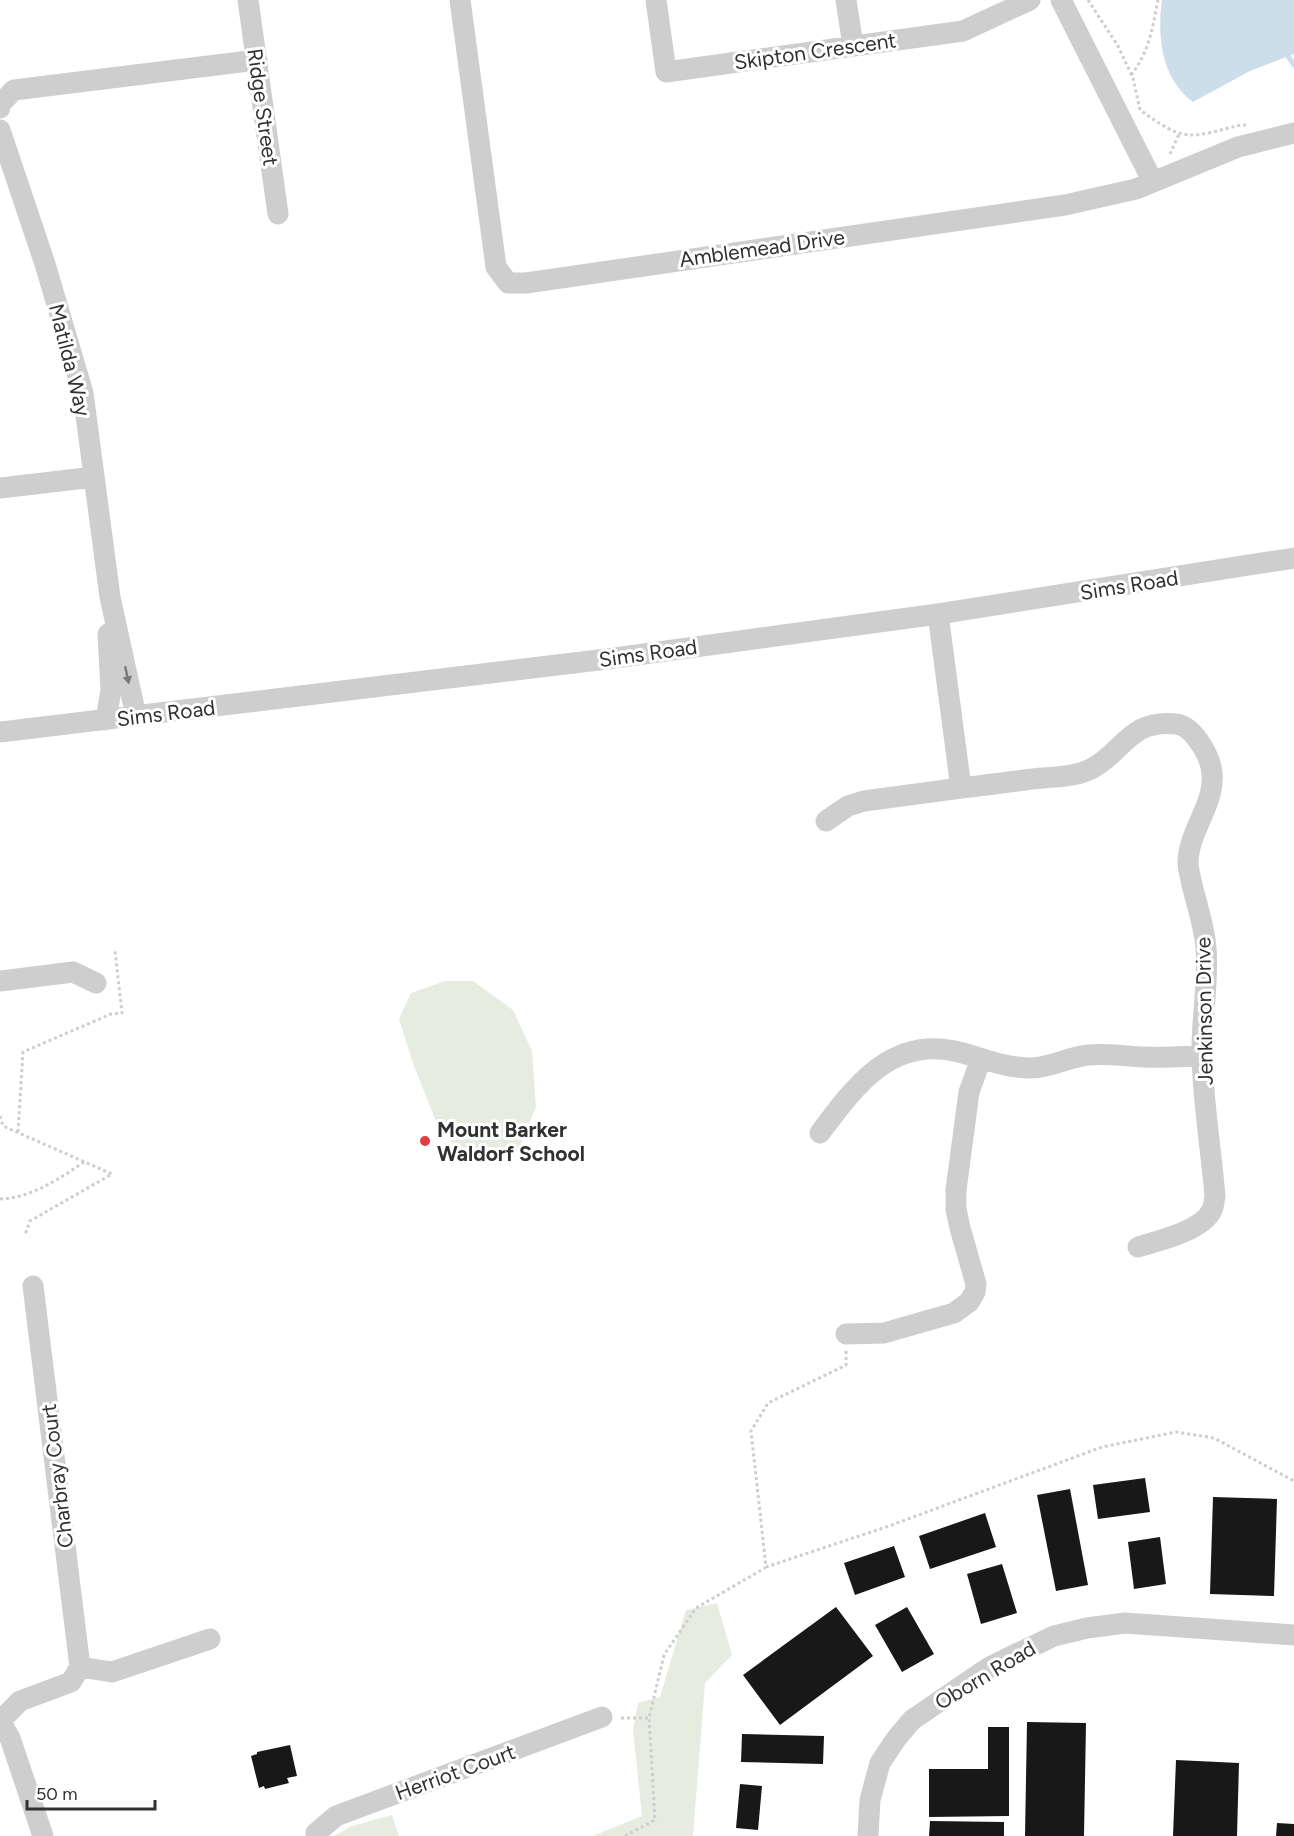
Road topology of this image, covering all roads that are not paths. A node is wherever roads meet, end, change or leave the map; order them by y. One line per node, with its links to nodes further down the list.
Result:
1 (248, 0): 8 (street, Ridge Street)
2 (460, 0): 12 (street, Amblemead Drive)
3 (656, 0): 7 (street, Skipton Crescent)
4 (846, 0): 7 (street)
5 (1030, 0): 7 (street, Skipton Crescent)
6 (1061, 0): 12 (street)
7 (853, 46)
8 (257, 60): 9 (street); 13 (street, Ridge Street)
9 (0, 106)
10 (0, 130): 14 (street, Matilda Way)
11 (1294, 133): 12 (street, Amblemead Drive)
12 (1149, 174)
13 (278, 214)
14 (94, 477): 15 (street); 17 (street, Matilda Way)
15 (0, 488)
16 (1294, 558): 18 (street, Sims Road)
17 (110, 597): 19 (street, Matilda Way, one-way to 19); 20 (street, Matilda Way)
18 (938, 614): 19 (street, Sims Road); 22 (street)
19 (135, 716): 20 (street, Sims Road)
20 (106, 720): 21 (street, Sims Road)
21 (0, 732)
22 (961, 788): 23 (street, Jenkinson Drive); 26 (street, Jenkinson Drive)
23 (826, 821)
24 (0, 981): 25 (street)
25 (96, 983)
26 (1202, 1056): 27 (street); 29 (street, Jenkinson Drive)
27 (981, 1059): 28 (street); 31 (street)
28 (820, 1133)
29 (1138, 1247)
30 (33, 1286): 34 (street, Charbray Court)
31 (846, 1334)
32 (1294, 1635): 39 (street, Oborn Road)
33 (210, 1638): 34 (street)
34 (80, 1667): 36 (street)
35 (602, 1717): 38 (street, Herriot Court)
36 (0, 1721): 37 (street)
37 (43, 1836)
38 (316, 1836)
39 (868, 1836)

